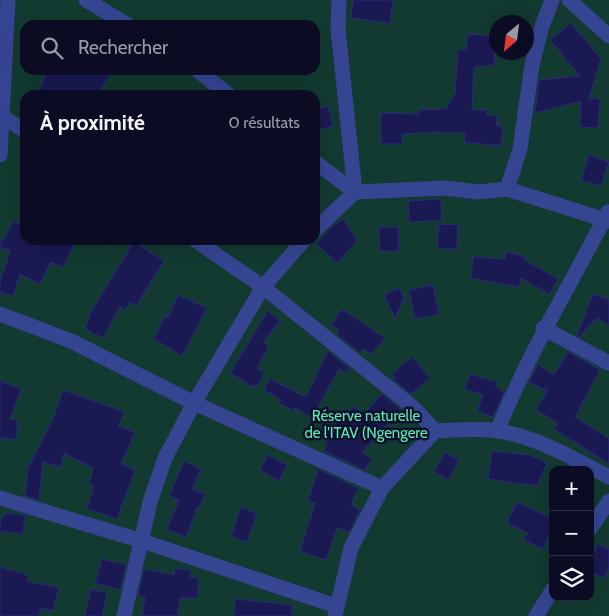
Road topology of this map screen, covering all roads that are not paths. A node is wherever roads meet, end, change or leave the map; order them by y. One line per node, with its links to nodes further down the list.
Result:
1 (8, 0): 10 (street)
2 (86, 0): 6 (street)
3 (339, 0): 15 (street)
4 (552, 0): 14 (street)
5 (569, 0): 7 (street)
6 (120, 20)
7 (609, 36)
8 (203, 75): 9 (street)
9 (223, 90)
10 (4, 117): 11 (street); 12 (street)
11 (20, 128)
12 (0, 154)
13 (320, 166): 15 (street)
14 (507, 189): 15 (street); 16 (street)
15 (355, 192): 17 (street)
16 (607, 217): 22 (street)
17 (320, 225)
18 (202, 245): 20 (street)
19 (300, 245): 20 (street)
20 (263, 287): 24 (street); 25 (street)
21 (0, 314): 24 (street)
22 (544, 328): 23 (street); 26 (street)
23 (609, 363)
24 (194, 403): 28 (street); 32 (street)
25 (435, 431): 26 (street); 28 (street)
26 (497, 431): 27 (street)
27 (609, 478)
28 (382, 488): 34 (street)
29 (0, 498): 32 (street)
30 (609, 501): 31 (street)
31 (594, 523)
32 (142, 541): 34 (street); 35 (street)
33 (549, 595): 36 (street)
34 (335, 611)
35 (124, 616)
36 (536, 616)

